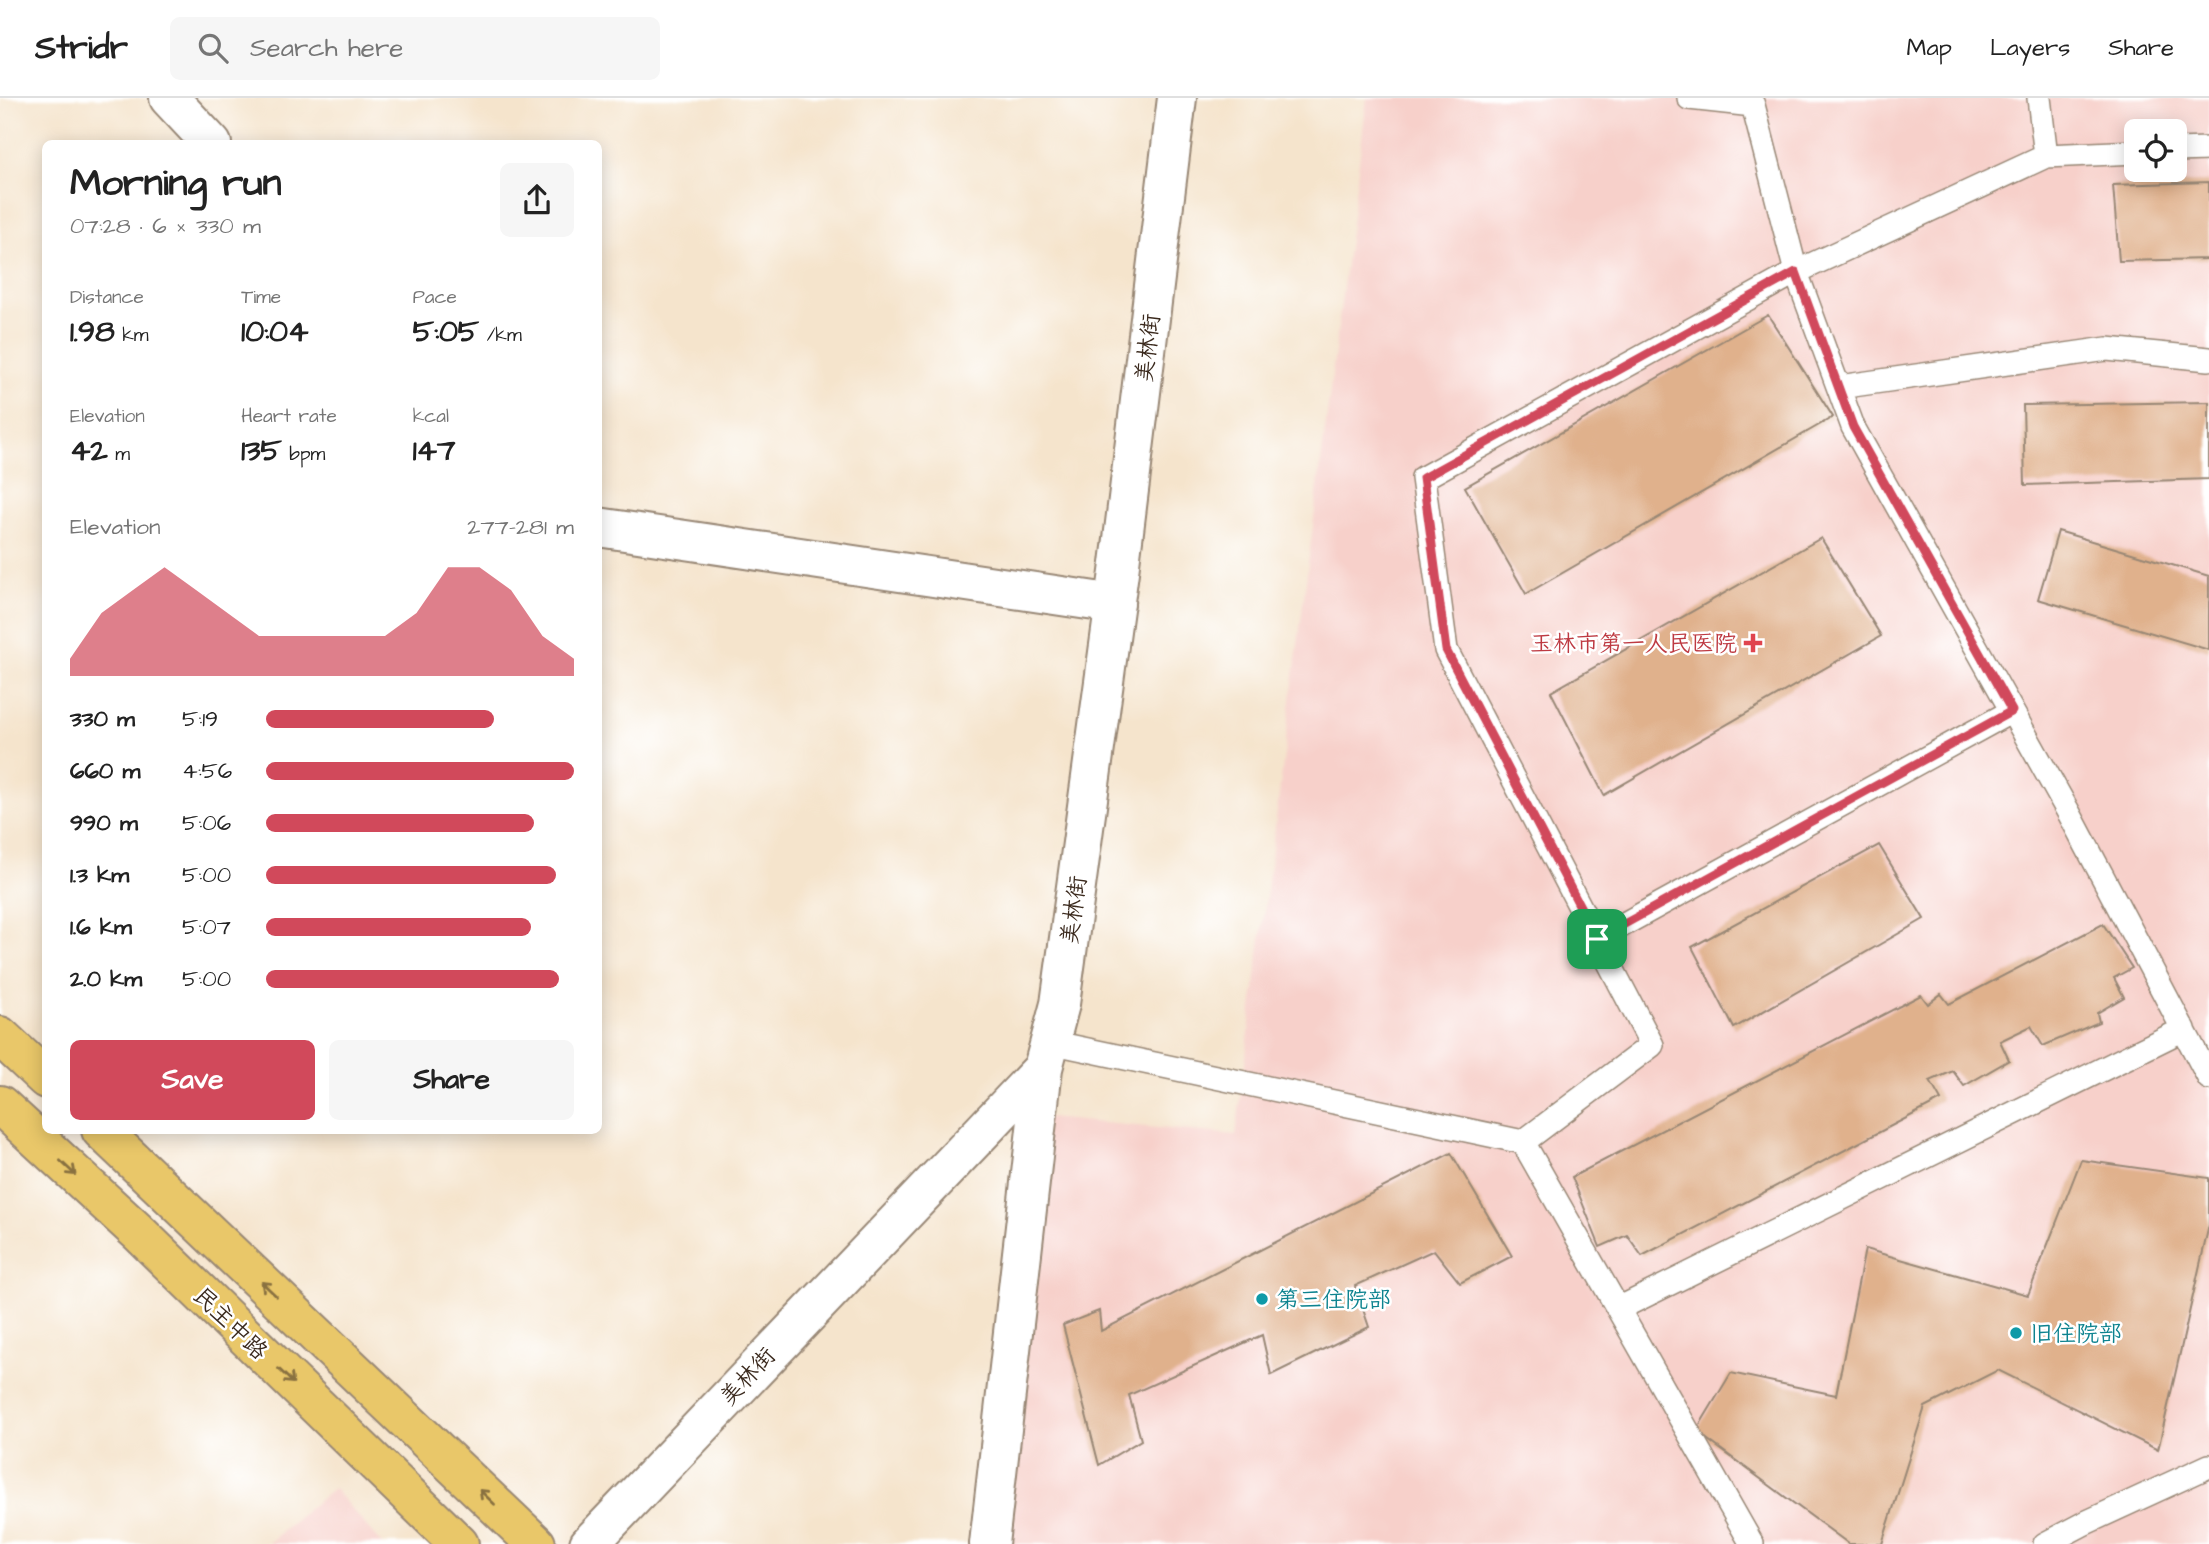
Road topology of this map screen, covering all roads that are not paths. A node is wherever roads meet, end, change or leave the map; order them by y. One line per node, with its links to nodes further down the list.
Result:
1 (169, 98): 6 (street)
2 (1177, 98): 15 (street, 美林街)
3 (1689, 98): 5 (lane)
4 (2039, 98): 10 (lane)
5 (1753, 101): 11 (lane)
6 (208, 140)
7 (2209, 149): 8 (lane)
8 (2187, 150)
9 (2124, 153): 10 (lane)
10 (2046, 156): 11 (lane)
11 (1796, 272): 13 (lane); 17 (lane)
12 (2209, 359): 13 (lane)
13 (1839, 387): 16 (lane)
14 (602, 528): 15 (street)
15 (1115, 604): 20 (street, 美林街)
16 (2012, 711): 17 (lane); 18 (lane)
17 (1597, 939): 25 (lane)
18 (2184, 1029): 22 (lane); 26 (lane)
19 (0, 1036): 21 (main road)
20 (1046, 1055): 25 (lane); 30 (street, 美林街); 31 (street)
21 (42, 1075)
22 (2209, 1078)
23 (0, 1105): 28 (main road, 民主中路, one-way to 28)
24 (106, 1134): 29 (main road, one-way to 24)
25 (1523, 1142): 26 (lane)
26 (1618, 1309): 32 (lane)
27 (2209, 1466): 33 (lane)
28 (459, 1544)
29 (536, 1544)
30 (589, 1544)
31 (989, 1544)
32 (1752, 1544)
33 (2045, 1544)

